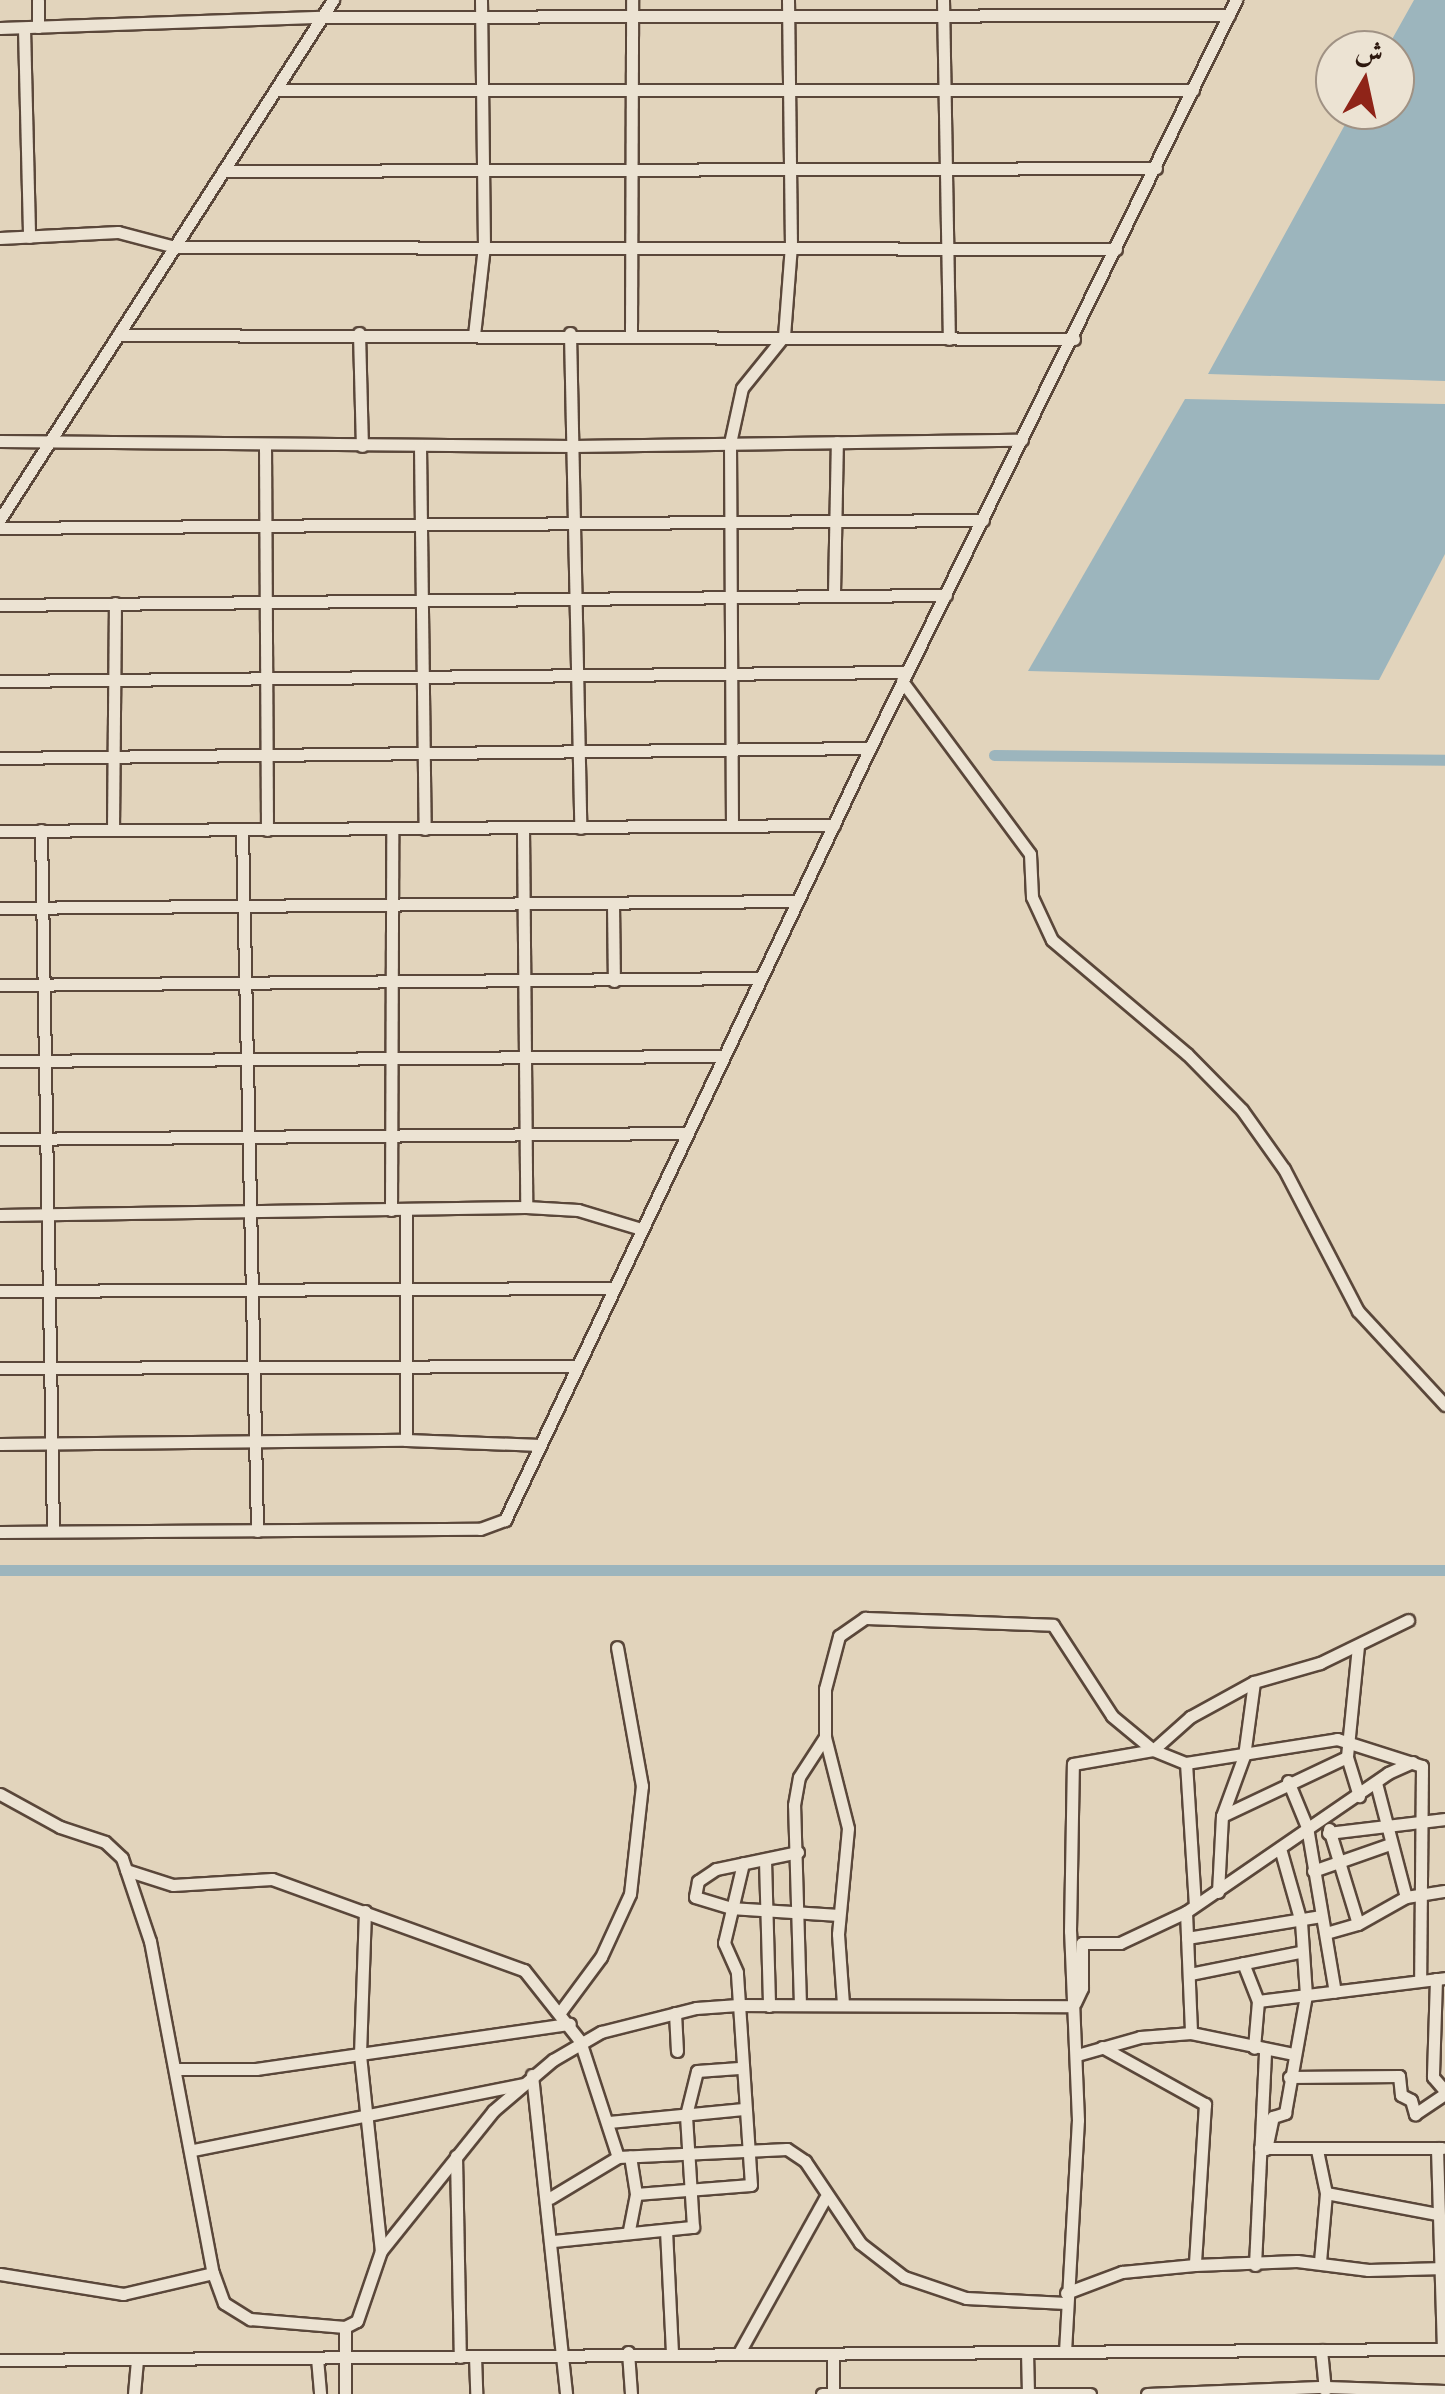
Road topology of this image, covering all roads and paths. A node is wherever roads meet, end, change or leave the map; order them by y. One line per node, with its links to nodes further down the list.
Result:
1 (38, 0): 14 (street)
2 (333, 0): 10 (street)
3 (481, 0): 11 (street)
4 (632, 0): 9 (street)
5 (788, 0): 12 (street)
6 (943, 0): 13 (street)
7 (1236, 0): 8 (street)
8 (1229, 15): 13 (street); 19 (street)
9 (632, 16): 11 (street); 12 (street); 18 (street)
10 (322, 18): 11 (street); 14 (street); 17 (street)
11 (481, 18): 21 (street)
12 (788, 18): 13 (street); 20 (street)
13 (942, 18): 22 (street)
14 (38, 27): 16 (street)
15 (0, 28): 16 (street)
16 (24, 28): 30 (street)
17 (278, 90): 21 (street); 26 (street)
18 (634, 90): 20 (street); 21 (street); 27 (street)
19 (1193, 90): 22 (street); 23 (street)
20 (790, 91): 22 (street); 28 (street)
21 (481, 92): 24 (street)
22 (944, 94): 25 (street)
23 (1156, 168): 25 (street); 36 (street)
24 (482, 170): 26 (street); 27 (street); 32 (street)
25 (944, 170): 28 (street); 31 (street)
26 (223, 171): 34 (street)
27 (632, 171): 28 (street); 35 (street)
28 (791, 172): 33 (street)
29 (0, 238): 30 (street)
30 (28, 238): 34 (street)
31 (948, 245): 33 (street); 36 (street); 43 (street)
32 (484, 246): 34 (street); 35 (street); 41 (street)
33 (791, 246): 35 (street); 42 (street)
34 (175, 247): 40 (street)
35 (632, 248): 37 (street)
36 (1116, 249): 44 (street)
37 (630, 332): 38 (street); 42 (street)
38 (570, 333): 41 (street); 53 (street)
39 (358, 334): 40 (street); 41 (street); 51 (street)
40 (118, 335): 47 (street)
41 (474, 335)
42 (784, 336): 43 (street); 49 (street)
43 (948, 339): 44 (street)
44 (1074, 339): 45 (street)
45 (1022, 440): 48 (street); 57 (street)
46 (0, 441): 47 (street)
47 (50, 441): 50 (street); 54 (street)
48 (837, 442): 49 (street); 56 (street)
49 (730, 443): 53 (street); 55 (street)
50 (265, 446): 51 (street); 60 (street)
51 (362, 446): 52 (street)
52 (420, 446): 53 (street); 59 (street)
53 (573, 446): 58 (street)
54 (0, 519)
55 (726, 519): 56 (street); 58 (street); 64 (street)
56 (838, 520): 57 (street); 62 (street)
57 (983, 520): 63 (street)
58 (577, 521): 59 (street); 66 (street)
59 (421, 522): 60 (street); 68 (street)
60 (264, 525): 61 (street); 65 (street)
61 (0, 528)
62 (834, 593): 63 (street); 64 (street)
63 (946, 594): 72 (street)
64 (729, 596): 66 (street); 70 (street)
65 (264, 599): 67 (street); 68 (street); 71 (street)
66 (577, 600): 68 (street); 73 (street)
67 (116, 603): 69 (street); 74 (street)
68 (422, 603): 75 (street)
69 (0, 604)
70 (728, 673): 72 (street); 73 (street); 78 (street)
71 (266, 675): 74 (street); 75 (street); 79 (street)
72 (905, 676): 77 (street); 138 (street)
73 (576, 677): 75 (street); 80 (street)
74 (113, 678): 76 (street); 82 (street)
75 (420, 678): 81 (street)
76 (0, 681)
77 (870, 748): 78 (street); 84 (street)
78 (731, 749): 80 (street); 85 (street)
79 (267, 751): 81 (street); 82 (street); 93 (street)
80 (578, 751): 81 (street); 86 (street)
81 (422, 754): 89 (street)
82 (112, 756): 83 (street); 87 (street)
83 (0, 758)
84 (834, 825): 85 (street); 95 (street)
85 (732, 826): 86 (street)
86 (580, 828): 90 (street)
87 (113, 829): 91 (street); 92 (street)
88 (392, 829): 89 (street); 93 (street); 98 (street)
89 (426, 829): 90 (street)
90 (523, 829): 99 (street)
91 (41, 830): 94 (street); 101 (street)
92 (242, 830): 93 (street); 97 (street)
93 (266, 830)
94 (0, 831)
95 (797, 901): 96 (street); 102 (street)
96 (613, 904): 99 (street); 103 (street)
97 (244, 906): 98 (street); 101 (street); 107 (street)
98 (391, 906): 99 (street); 105 (street)
99 (524, 906): 104 (street)
100 (0, 908): 101 (street)
101 (42, 908): 106 (street)
102 (760, 978): 103 (street); 109 (street)
103 (614, 981): 104 (street)
104 (523, 982): 105 (street); 110 (street)
105 (391, 983): 107 (street); 114 (street)
106 (44, 984): 107 (street); 108 (street); 111 (street)
107 (249, 984): 112 (street)
108 (0, 985)
109 (722, 1056): 110 (street); 116 (street)
110 (525, 1057): 114 (street); 115 (street)
111 (46, 1059): 112 (street); 113 (street); 118 (street)
112 (248, 1060): 114 (street); 119 (street)
113 (0, 1061)
114 (391, 1061): 117 (street)
115 (525, 1132): 116 (street); 117 (street); 121 (street)
116 (687, 1133): 127 (street)
117 (392, 1136): 119 (street); 122 (street)
118 (48, 1138): 119 (street); 120 (street); 125 (street)
119 (248, 1138): 124 (street)
120 (0, 1139)
121 (526, 1207): 123 (street); 127 (street)
122 (392, 1210): 123 (street); 124 (street)
123 (406, 1210): 128 (street)
124 (251, 1213): 125 (street); 132 (street)
125 (48, 1214): 126 (street); 130 (street)
126 (0, 1215)
127 (641, 1228): 129 (street)
128 (404, 1288): 129 (street); 132 (street); 133 (street)
129 (614, 1288): 134 (street)
130 (49, 1290): 131 (street); 132 (street); 136 (street)
131 (0, 1291)
132 (253, 1291): 137 (street)
133 (406, 1362): 134 (street); 137 (street); 140 (street)
134 (577, 1366): 143 (street)
135 (0, 1368): 136 (street)
136 (51, 1368): 137 (street); 142 (street)
137 (254, 1368): 139 (street)
138 (1445, 1405)
139 (253, 1440): 140 (street); 142 (street); 144 (street)
140 (406, 1440): 143 (street)
141 (0, 1444): 142 (street)
142 (54, 1444): 146 (street)
143 (540, 1445): 144 (street)
144 (256, 1531): 146 (street)
145 (0, 1532): 146 (street)
146 (54, 1532)
147 (1408, 1620): 148 (street)
148 (1358, 1646): 150 (street); 152 (street)
149 (617, 1647): 204 (street)
150 (1254, 1682): 153 (street); 154 (street)
151 (825, 1737): 153 (street); 170 (street); 185 (street)
152 (1349, 1739): 154 (street); 155 (street); 156 (street)
153 (1154, 1750): 157 (street); 203 (street)
154 (1244, 1756): 157 (street); 162 (street)
155 (1348, 1757): 158 (street); 161 (street)
156 (1414, 1762): 159 (street); 165 (street)
157 (1186, 1763): 181 (street)
158 (1288, 1781): 162 (street); 167 (street)
159 (1376, 1784): 161 (street); 166 (street)
160 (0, 1794): 175 (street)
161 (1359, 1796): 163 (street)
162 (1222, 1816): 177 (street)
163 (1331, 1816): 167 (street); 168 (street)
164 (1445, 1819): 165 (street)
165 (1425, 1820): 166 (street); 179 (street)
166 (1387, 1826): 168 (street); 169 (street)
167 (1307, 1827): 171 (street); 176 (street)
168 (1328, 1833): 173 (street)
169 (1390, 1844): 173 (street); 179 (street)
170 (798, 1852): 172 (street); 184 (street)
171 (1281, 1852): 177 (street); 187 (street)
172 (764, 1860): 174 (street); 182 (street)
173 (1342, 1861): 176 (street); 188 (street)
174 (743, 1863): 180 (street); 180 (street)
175 (126, 1870): 183 (street); 216 (street)
176 (1313, 1871): 186 (street)
177 (1218, 1892): 181 (street)
178 (1445, 1892): 179 (street)
179 (1412, 1895): 188 (street); 195 (street)
180 (730, 1908): 182 (street); 200 (street)
181 (1190, 1909): 190 (street); 203 (street)
182 (769, 1910): 184 (street); 202 (street)
183 (366, 1911): 204 (street); 213 (street)
184 (801, 1914): 185 (street); 201 (street)
185 (839, 1915): 199 (street)
186 (1321, 1916): 187 (street); 189 (street)
187 (1301, 1922): 190 (street); 191 (street)
188 (1358, 1924): 189 (street)
189 (1326, 1933): 196 (street)
190 (1186, 1938): 193 (street)
191 (1299, 1952): 192 (street); 197 (street)
192 (1243, 1963): 193 (street); 198 (street)
193 (1190, 1974): 207 (street)
194 (1440, 1979): 195 (street); 219 (street)
195 (1420, 1980): 196 (street)
196 (1336, 1992): 197 (street)
197 (1306, 1995): 198 (street); 212 (street)
198 (1258, 2002): 210 (street)
199 (843, 2004): 201 (street); 203 (street)
200 (738, 2005): 202 (street); 205 (street); 215 (street)
201 (800, 2005): 202 (street)
202 (769, 2006)
203 (1074, 2006): 214 (street)
204 (562, 2011): 206 (street)
205 (675, 2012): 208 (street); 211 (street)
206 (570, 2024): 208 (street); 213 (street)
207 (1190, 2033): 209 (street); 210 (street)
208 (580, 2041): 218 (street); 223 (street)
209 (1102, 2047): 214 (street); 244 (street)
210 (1260, 2049): 212 (street); 224 (street)
211 (677, 2052)
212 (1293, 2054): 217 (street)
213 (360, 2055): 216 (street); 221 (street)
214 (1077, 2055): 249 (street)
215 (739, 2068): 220 (street); 222 (street)
216 (178, 2069): 226 (street)
217 (1289, 2077): 219 (street); 224 (street)
218 (527, 2080): 221 (street); 230 (street); 236 (street)
219 (1445, 2092)
220 (744, 2109): 222 (street); 228 (street)
221 (366, 2114): 226 (street); 242 (street)
222 (686, 2115): 223 (street); 229 (street)
223 (609, 2122): 231 (street)
224 (1261, 2148): 227 (street); 245 (street)
225 (1441, 2148): 227 (street); 232 (street)
226 (193, 2150): 247 (street)
227 (1317, 2150): 234 (street)
228 (748, 2151): 229 (street); 233 (street); 237 (street)
229 (689, 2154): 231 (street); 233 (street)
230 (456, 2155): 242 (street); 260 (street)
231 (624, 2157): 235 (street); 236 (street)
232 (1441, 2184): 238 (street)
233 (692, 2192): 235 (street); 240 (street)
234 (1326, 2193): 238 (street); 243 (street)
235 (636, 2194): 239 (street)
236 (550, 2198): 241 (street)
237 (825, 2198): 249 (street); 253 (street)
238 (1437, 2214): 246 (street)
239 (630, 2230): 240 (street); 241 (street)
240 (666, 2230): 255 (street)
241 (554, 2241): 258 (street)
242 (381, 2251): 250 (street)
243 (1320, 2262): 245 (street); 246 (street)
244 (1195, 2265): 245 (street); 249 (street)
245 (1255, 2265)
246 (1441, 2268): 251 (street)
247 (213, 2273): 248 (street); 250 (street)
248 (0, 2274)
249 (1066, 2298): 257 (street)
250 (346, 2326): 262 (street)
251 (1444, 2349): 252 (street)
252 (1321, 2350): 257 (street); 266 (street)
253 (740, 2351): 255 (street); 259 (street)
254 (628, 2352): 255 (street); 258 (street); 274 (street)
255 (672, 2352)
256 (1028, 2352): 257 (street); 259 (street); 268 (street)
257 (1065, 2352)
258 (558, 2354): 261 (street); 273 (street)
259 (832, 2354): 276 (street)
260 (460, 2356): 261 (street); 262 (street)
261 (475, 2356): 272 (street)
262 (345, 2357): 263 (street); 271 (street)
263 (316, 2358): 264 (street); 270 (street)
264 (136, 2359): 265 (street); 269 (street)
265 (0, 2360)
266 (1325, 2390): 267 (street); 278 (street)
267 (1445, 2391)
268 (1028, 2393): 276 (street); 277 (street)
269 (134, 2394)
270 (320, 2394)
271 (346, 2394)
272 (476, 2394)
273 (566, 2394)
274 (632, 2394)
275 (822, 2394): 276 (street)
276 (833, 2394)
277 (1090, 2394)
278 (1147, 2394)

